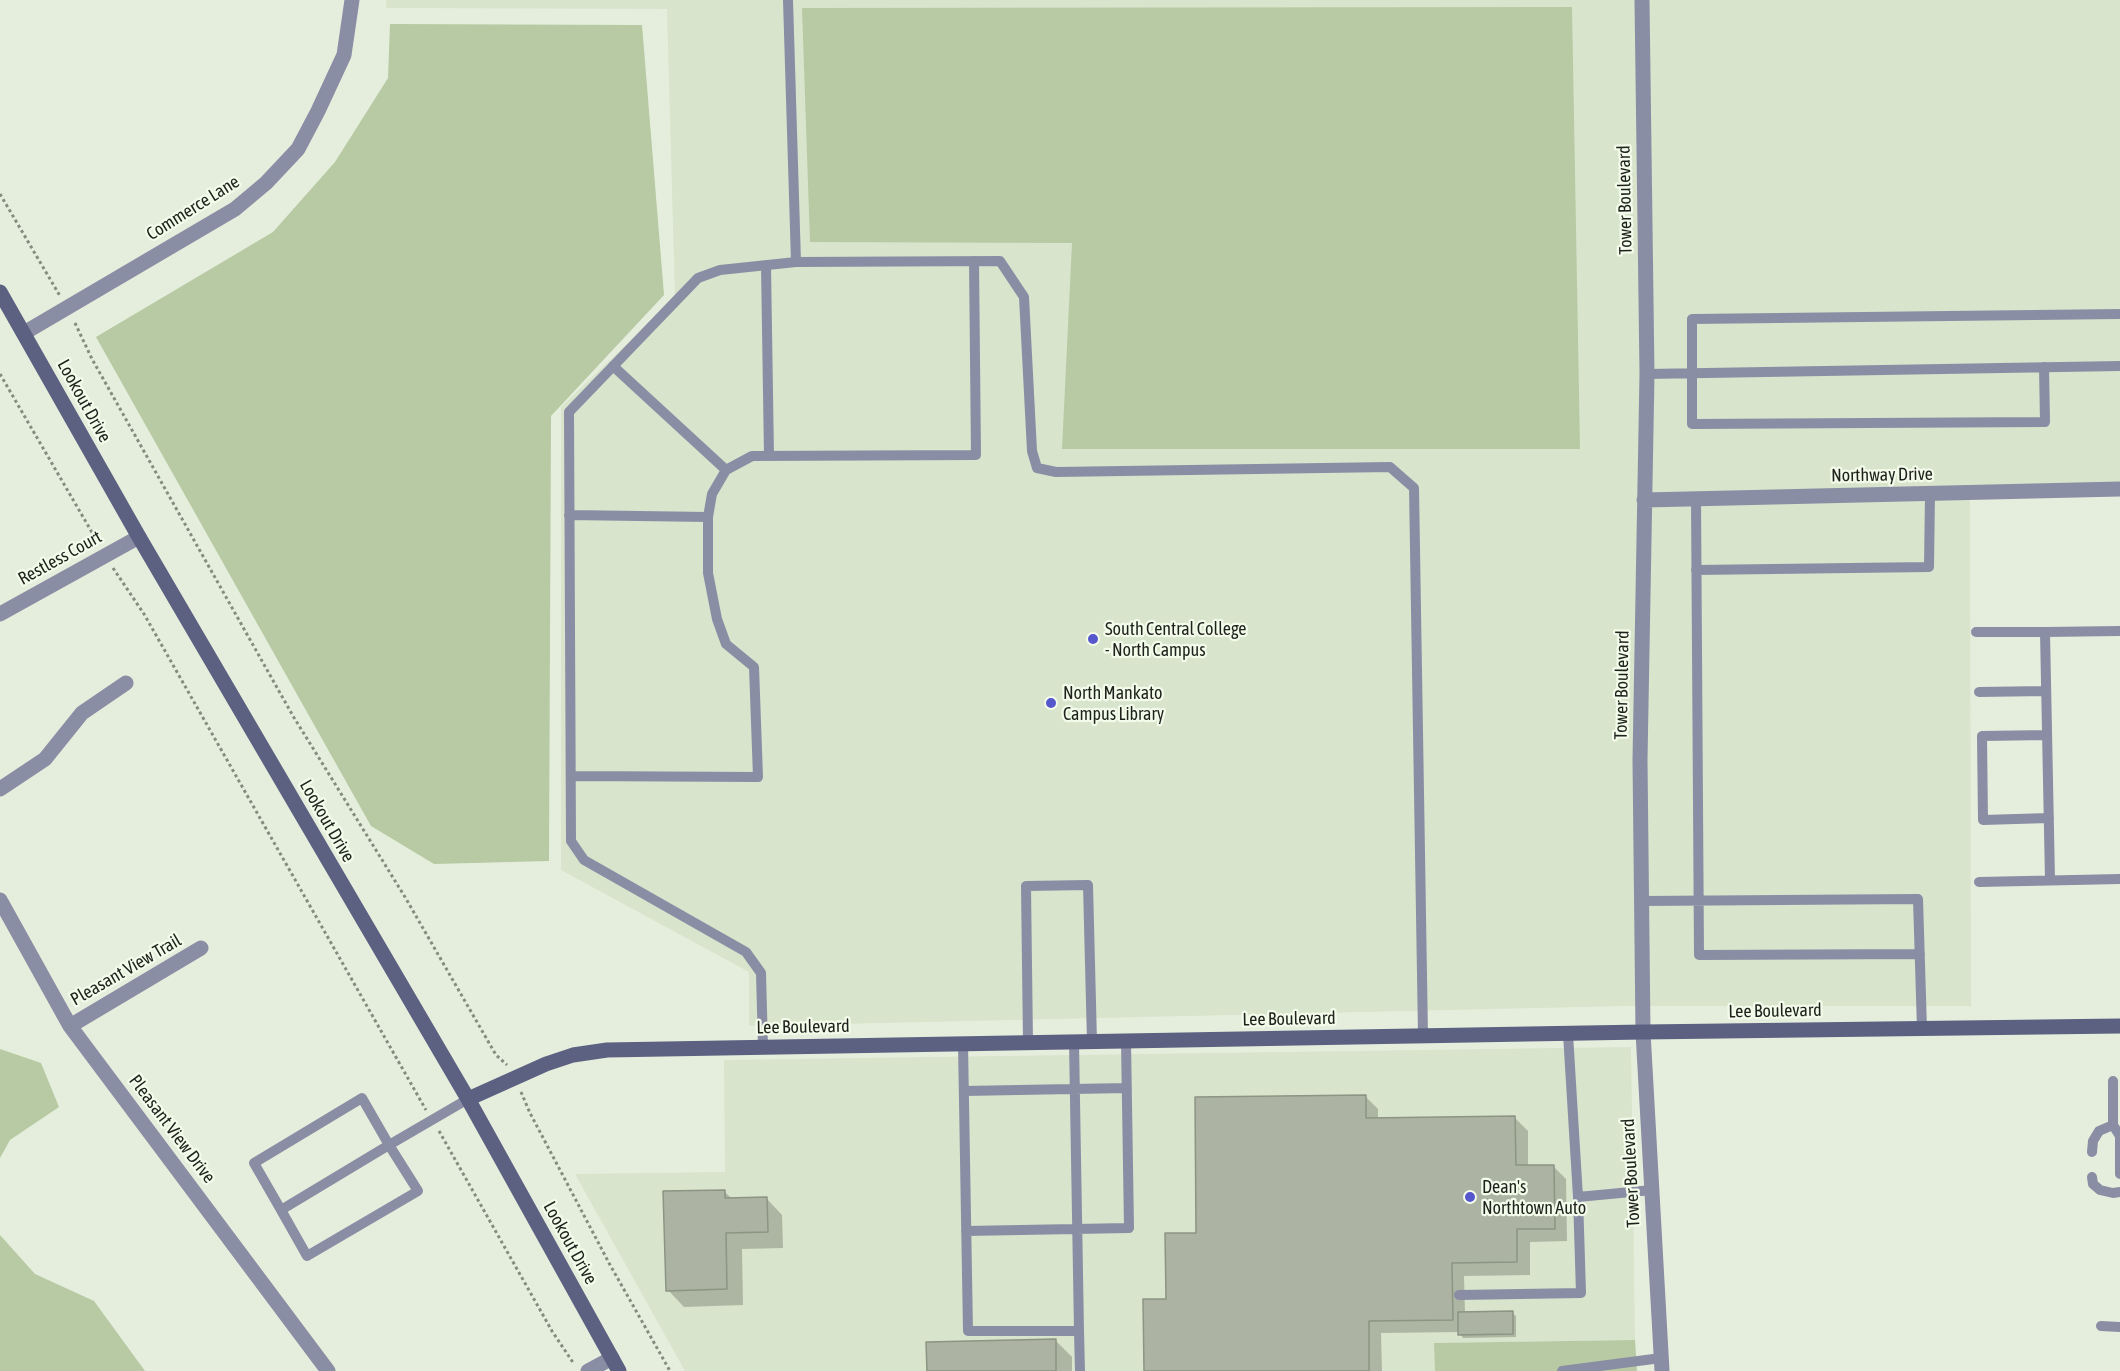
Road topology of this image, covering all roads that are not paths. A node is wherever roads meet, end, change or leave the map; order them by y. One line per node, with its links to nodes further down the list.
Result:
1 (352, 0): 9 (street, Commerce Lane)
2 (788, 0): 5 (lane)
3 (1642, 0): 14 (street, Tower Boulevard)
4 (974, 261): 5 (lane); 15 (lane); 49 (lane)
5 (796, 262): 6 (lane)
6 (766, 265): 10 (lane); 15 (lane)
7 (0, 292): 9 (street, Lookout Drive)
8 (2120, 314): 13 (lane)
9 (24, 333): 23 (street, Lookout Drive)
10 (613, 366): 16 (lane); 21 (lane)
11 (2120, 366): 12 (lane)
12 (2044, 368): 13 (lane); 13 (lane)
13 (1692, 373): 14 (lane)
14 (1647, 374): 20 (street, Tower Boulevard)
15 (769, 456): 16 (lane)
16 (726, 470): 22 (lane)
17 (2120, 489): 18 (street, Northway Drive)
18 (1930, 494): 19 (street, Northway Drive); 24 (lane)
19 (1696, 499): 20 (street, Northway Drive); 24 (lane)
20 (1644, 500): 41 (street, Tower Boulevard)
21 (569, 515): 22 (lane); 33 (lane)
22 (708, 517): 33 (lane)
23 (139, 537): 25 (street, Restless Court); 60 (street, Lookout Drive)
24 (1696, 570): 40 (lane)
25 (0, 614)
26 (2120, 631): 28 (lane)
27 (1976, 632): 28 (lane)
28 (2045, 632): 30 (lane)
29 (126, 683): 34 (street)
30 (2046, 691): 31 (lane); 32 (lane)
31 (1979, 692)
32 (2047, 735): 35 (lane); 35 (lane)
33 (571, 776): 55 (lane)
34 (0, 789)
35 (2049, 819): 36 (lane)
36 (2050, 879): 37 (lane); 38 (lane)
37 (2120, 879)
38 (1979, 882)
39 (0, 900): 44 (street, Pleasant View Drive)
40 (1698, 900): 41 (lane); 43 (lane); 43 (lane)
41 (1642, 901): 47 (street, Tower Boulevard)
42 (201, 948): 44 (street, Pleasant View Trail)
43 (1920, 954): 46 (lane)
44 (70, 1026): 78 (street, Pleasant View Drive)
45 (2120, 1026): 46 (street, Lee Boulevard)
46 (1922, 1029): 47 (street, Lee Boulevard)
47 (1643, 1032): 48 (street, Lee Boulevard); 66 (street, Tower Boulevard)
48 (1568, 1034): 49 (street, Lee Boulevard); 68 (lane)
49 (1423, 1036): 50 (street, Lee Boulevard)
50 (1126, 1041): 52 (street, Lee Boulevard); 58 (lane)
51 (1074, 1042): 52 (street, Lee Boulevard); 53 (street, Lee Boulevard); 57 (lane)
52 (1092, 1042): 53 (lane)
53 (1028, 1043): 54 (street, Lee Boulevard)
54 (963, 1044): 55 (street, Lee Boulevard); 59 (lane)
55 (763, 1047): 60 (street, Lee Boulevard)
56 (2113, 1082): 61 (lane)
57 (1075, 1088): 58 (lane); 59 (lane); 70 (lane)
58 (1126, 1088): 70 (lane)
59 (964, 1091): 71 (lane)
60 (468, 1100): 62 (lane); 76 (street, Lookout Drive)
61 (2113, 1125): 63 (lane); 64 (lane)
62 (389, 1145): 69 (lane); 69 (lane); 69 (lane)
63 (2092, 1152)
64 (2120, 1174)
65 (2092, 1177): 67 (lane)
66 (1652, 1190): 68 (lane); 77 (street, Tower Boulevard)
67 (2120, 1192)
68 (1578, 1197): 72 (lane)
69 (281, 1210)
70 (1077, 1228): 71 (lane); 75 (lane)
71 (966, 1231): 75 (lane)
72 (1459, 1295)
73 (2100, 1326): 74 (lane)
74 (2120, 1327)
75 (1079, 1330): 80 (lane)
76 (616, 1364): 79 (street)
77 (1661, 1365): 81 (lane)
78 (328, 1371)
79 (588, 1371)
80 (1080, 1371)
81 (1562, 1371)

